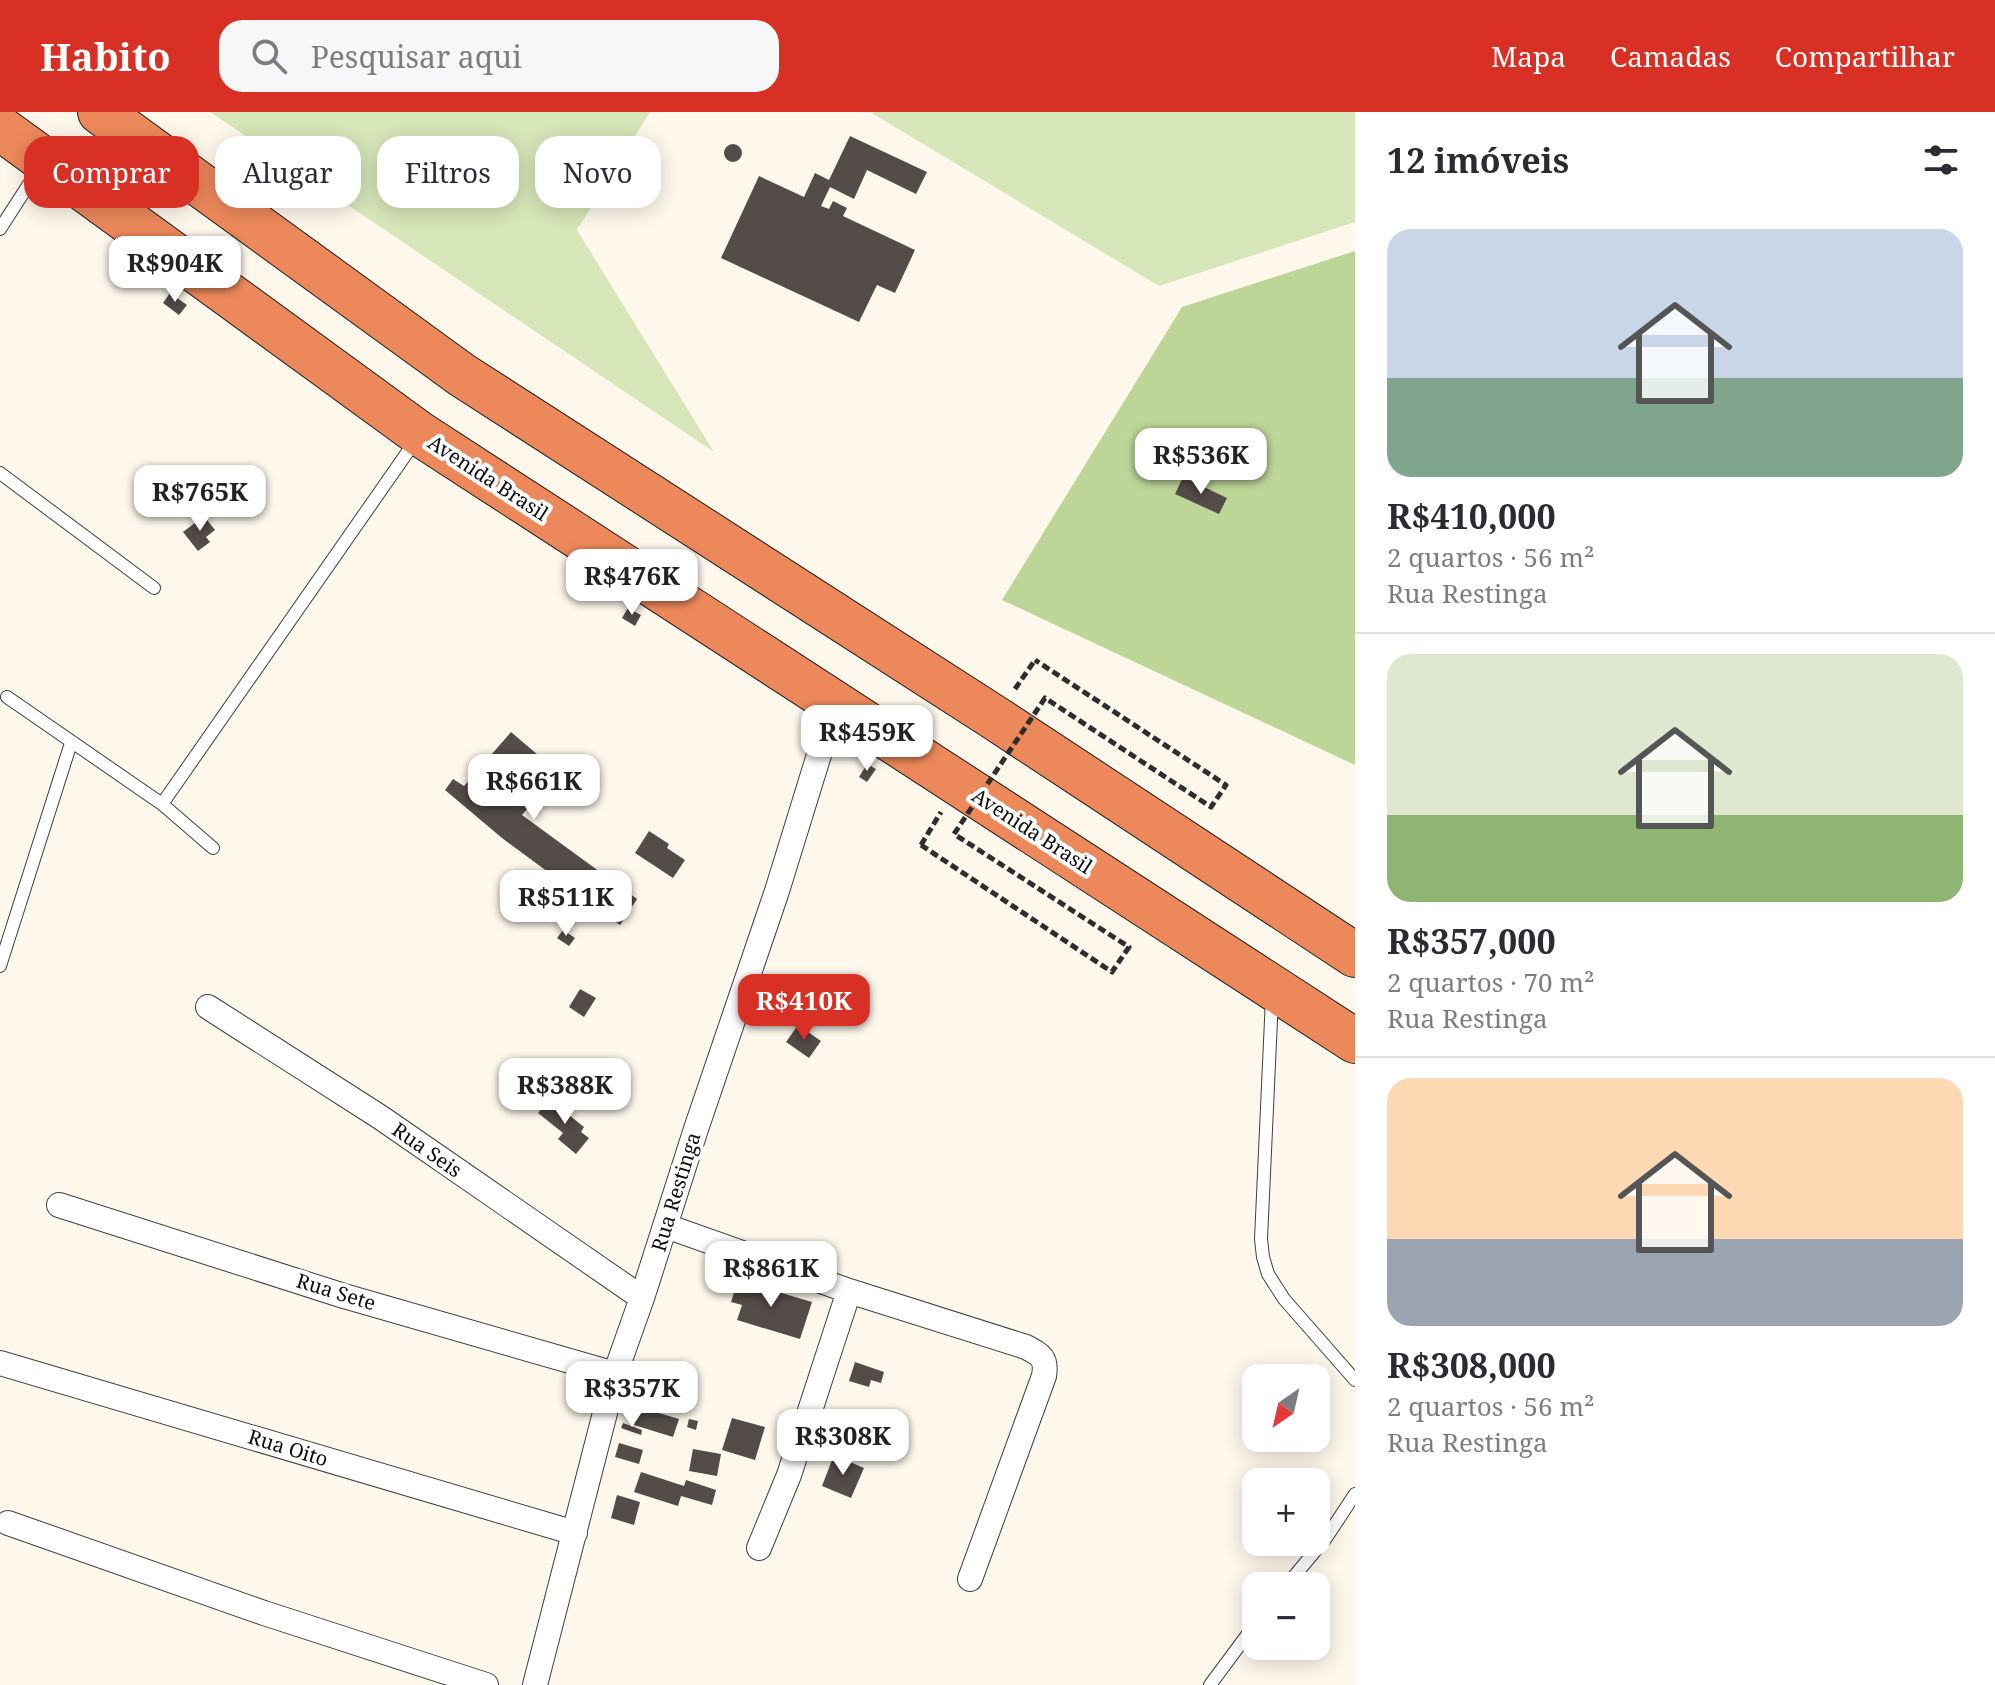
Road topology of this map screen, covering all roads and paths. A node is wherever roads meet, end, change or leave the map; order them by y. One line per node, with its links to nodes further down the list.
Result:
1 (100, 112): 17 (highway)
2 (0, 128): 3 (highway, Avenida Brasil)
3 (24, 145)
4 (24, 191): 6 (lane)
5 (110, 208): 7 (highway, Avenida Brasil)
6 (0, 229)
7 (420, 434): 12 (highway, Avenida Brasil); 14 (lane)
8 (0, 473): 9 (lane)
9 (154, 588)
10 (1035, 660): 15 (path, bridge)
11 (7, 697): 13 (lane)
12 (835, 703): 19 (highway, Avenida Brasil); 23 (street, Rua Restinga)
13 (71, 743): 14 (lane); 18 (lane)
14 (162, 804): 16 (lane)
15 (921, 845)
16 (213, 848)
17 (1355, 955)
18 (0, 966)
19 (1272, 987): 21 (highway, Avenida Brasil); 28 (lane)
20 (208, 1007): 25 (street, Rua Seis)
21 (1355, 1041)
22 (59, 1205): 27 (street, Rua Sete)
23 (666, 1226): 24 (street); 25 (street, Rua Restinga)
24 (849, 1291): 32 (street); 34 (street)
25 (642, 1298): 27 (street, Rua Restinga)
26 (0, 1363): 31 (street, Rua Oito)
27 (615, 1374): 31 (street, Rua Restinga)
28 (1355, 1380)
29 (1355, 1494): 33 (lane)
30 (8, 1523): 36 (street)
31 (575, 1533): 37 (street, Rua Restinga)
32 (759, 1548)
33 (1298, 1572)
34 (970, 1579)
35 (1242, 1642): 38 (lane)
36 (486, 1685)
37 (535, 1685)
38 (1210, 1685)

